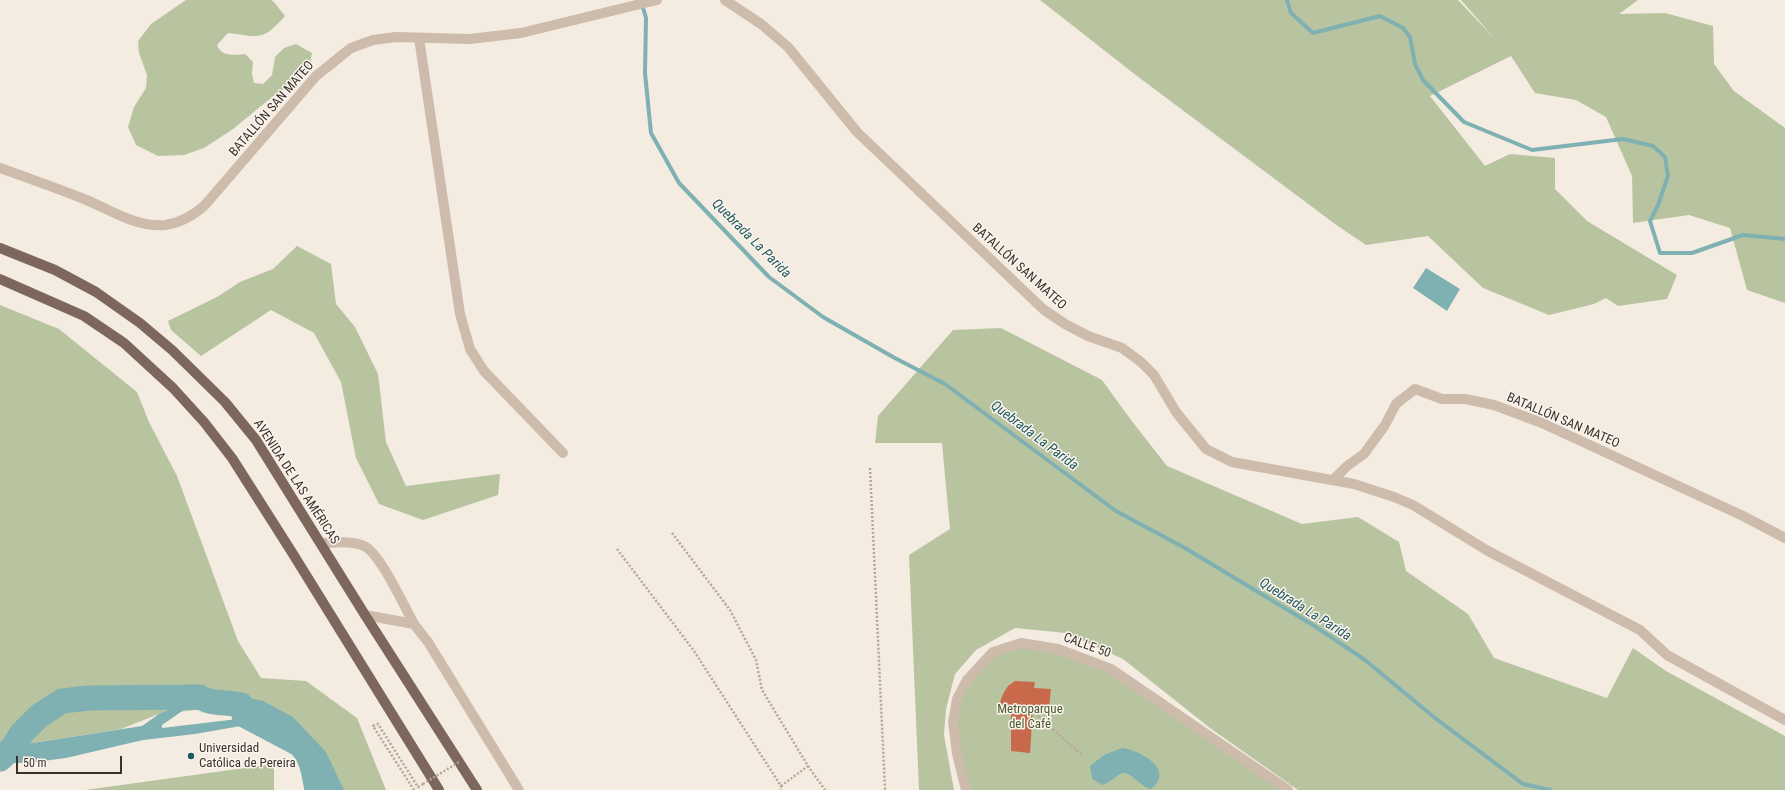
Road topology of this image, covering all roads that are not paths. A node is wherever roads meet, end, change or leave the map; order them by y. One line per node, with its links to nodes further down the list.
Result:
1 (657, 0): 3 (street, BATALLÓN SAN MATEO)
2 (724, 0): 8 (street, BATALLÓN SAN MATEO)
3 (419, 38): 4 (street, BATALLÓN SAN MATEO); 7 (street)
4 (0, 168)
5 (0, 248): 10 (main road, AVENIDA DE LAS AMÉRICAS)
6 (0, 279): 14 (main road)
7 (563, 453)
8 (1334, 479): 9 (street, BATALLÓN SAN MATEO); 13 (street, BATALLÓN SAN MATEO)
9 (1785, 538)
10 (321, 543): 11 (main road, AVENIDA DE LAS AMÉRICAS); 12 (street)
11 (365, 615): 12 (street); 15 (main road, AVENIDA DE LAS AMÉRICAS)
12 (414, 624): 16 (street)
13 (1785, 720)
14 (439, 790)
15 (477, 790)
16 (519, 790)
17 (966, 790): 18 (street, CALLE 50)
18 (1288, 790)

